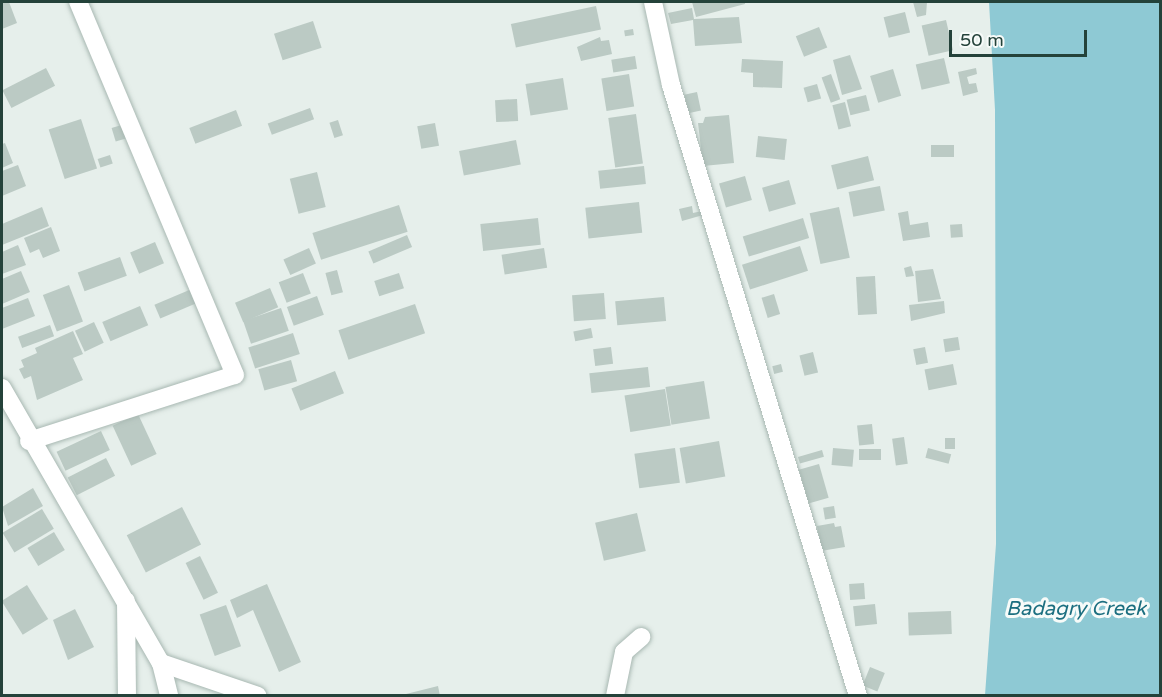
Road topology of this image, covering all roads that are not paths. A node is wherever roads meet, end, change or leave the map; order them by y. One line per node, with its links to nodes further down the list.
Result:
1 (78, 2): 4 (street)
2 (653, 2): 12 (street)
3 (2, 388): 4 (street)
4 (29, 441): 5 (street)
5 (126, 600): 7 (street); 8 (street)
6 (641, 637): 11 (street)
7 (161, 663): 9 (street); 10 (street)
8 (127, 696)
9 (169, 696)
10 (258, 696)
11 (615, 696)
12 (858, 696)

